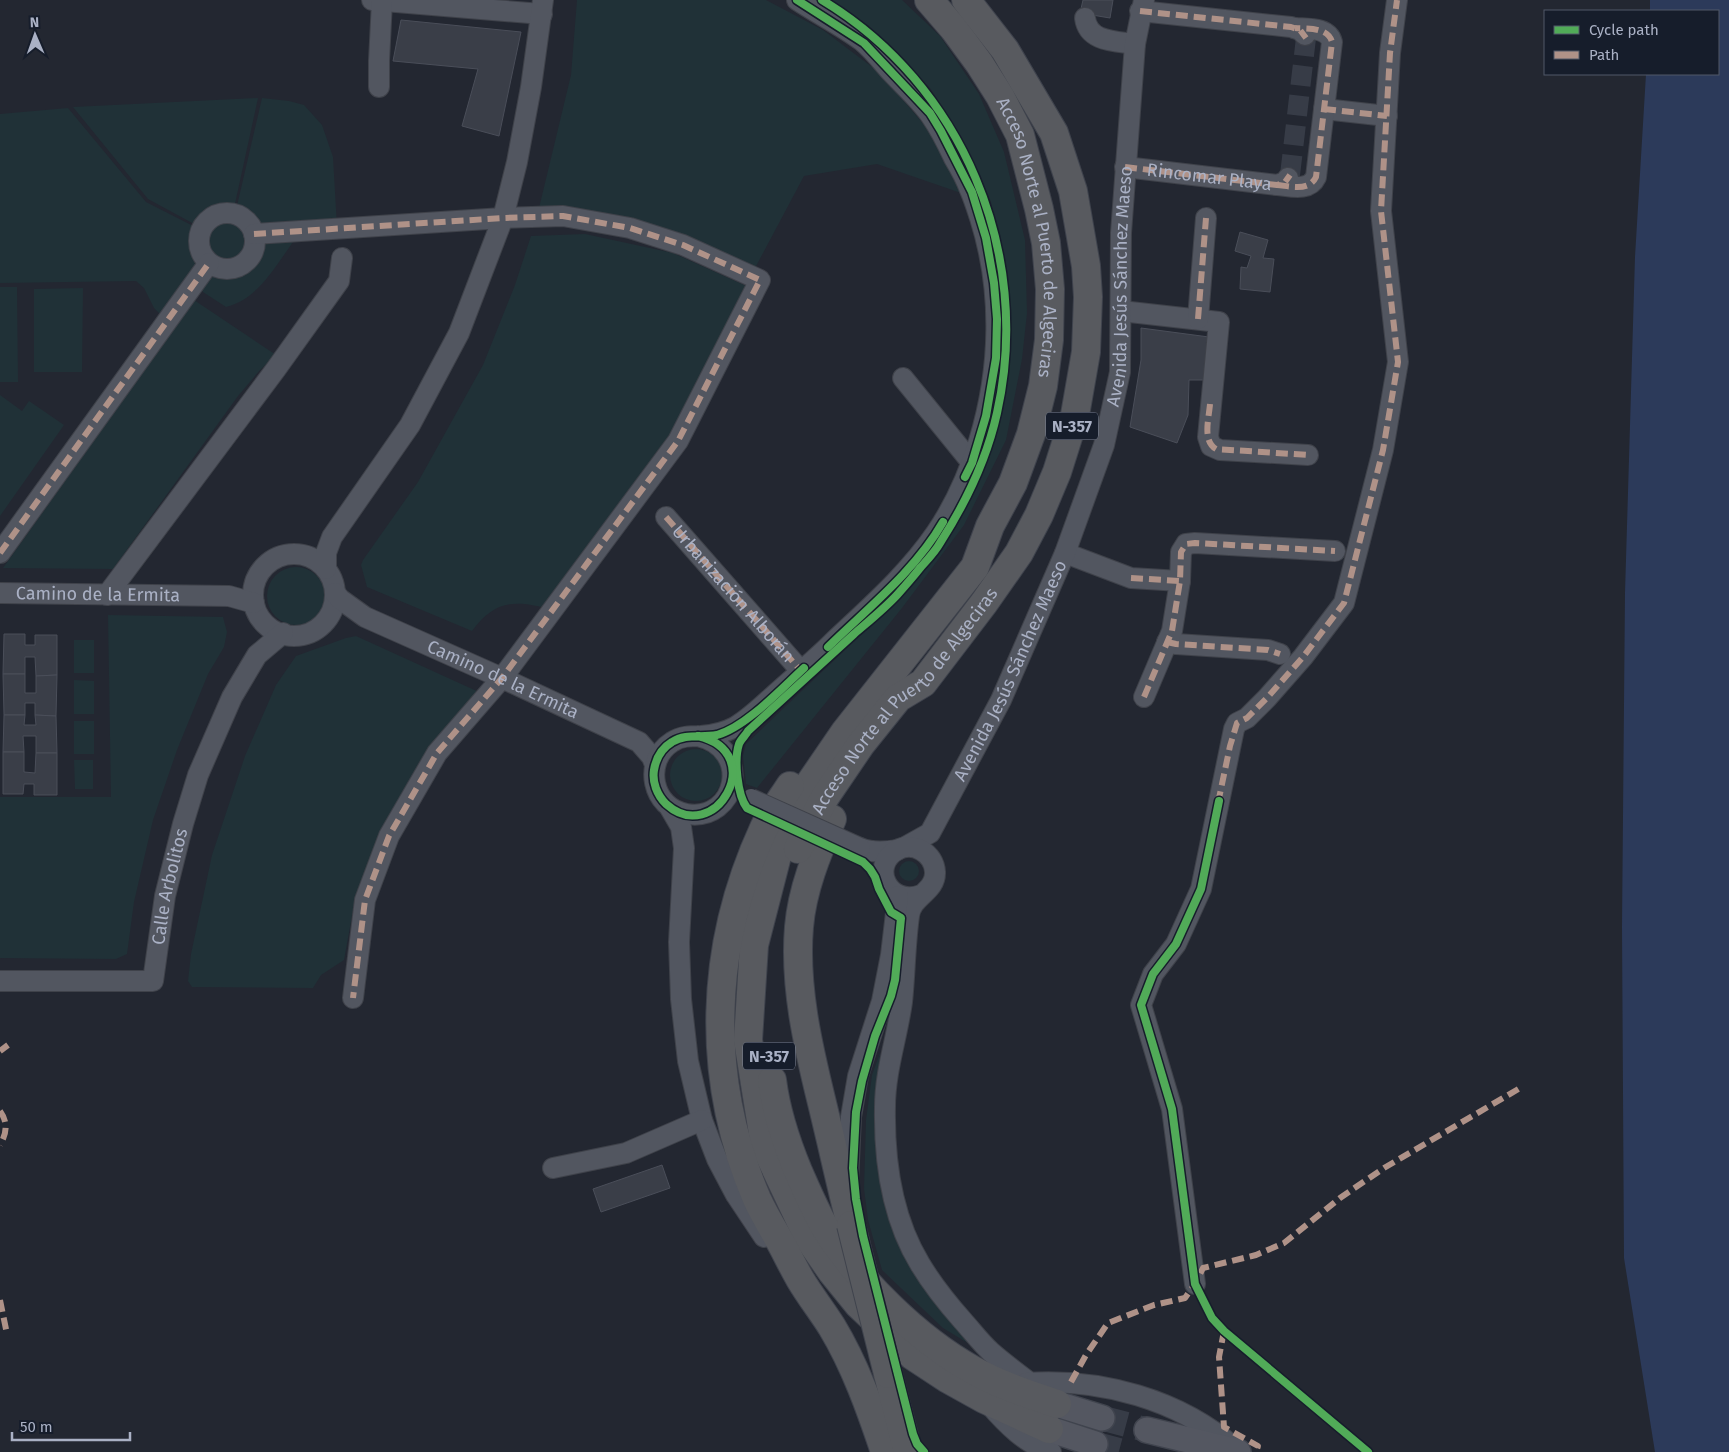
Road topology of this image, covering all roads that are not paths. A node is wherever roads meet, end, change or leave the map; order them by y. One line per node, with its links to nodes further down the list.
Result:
1 (377, 0): 7 (street); 10 (street)
2 (797, 0): 23 (street)
3 (929, 0): 25 (highway, Acceso Norte al Puerto de Algeciras / N-357)
4 (966, 0): 45 (highway, Acceso Norte al Puerto de Algeciras / N-357)
5 (1397, 0): 12 (street)
6 (1139, 4): 9 (street, Avenida Jesús Sánchez Maeso); 11 (street)
7 (543, 7): 14 (street)
8 (1085, 18): 9 (street)
9 (1135, 44): 13 (street, Avenida Jesús Sánchez Maeso)
10 (379, 87)
11 (1324, 109): 12 (street); 13 (street, Rincomar Playa)
12 (1386, 116): 66 (street)
13 (1125, 167): 19 (street, Avenida Jesús Sánchez Maeso)
14 (503, 218): 16 (street); 26 (street); 44 (street)
15 (1206, 218): 20 (street)
16 (254, 234): 18 (street); 18 (street)
17 (342, 258): 35 (street)
18 (210, 263): 28 (street)
19 (1122, 311): 20 (street); 29 (street, Avenida Jesús Sánchez Maeso)
20 (1198, 319): 22 (street)
21 (903, 378): 23 (street)
22 (1308, 454)
23 (972, 463): 43 (street)
24 (666, 517): 43 (street, Urbanización Alborán)
25 (990, 526): 65 (highway); 67 (highway, Acceso Norte al Puerto de Algeciras / N-357)
26 (332, 537): 30 (street); 31 (street)
27 (1335, 551): 32 (street)
28 (0, 553)
29 (1065, 553): 32 (street); 53 (street, Avenida Jesús Sánchez Maeso)
30 (301, 554): 31 (street); 36 (street)
31 (326, 569): 34 (street)
32 (1180, 581): 40 (street)
33 (0, 592): 35 (street, Camino de la Ermita)
34 (335, 593): 37 (street); 38 (street, Camino de la Ermita)
35 (107, 595): 36 (street, Camino de la Ermita)
36 (257, 602): 39 (street); 41 (street, Calle Arbolitos)
37 (330, 615): 38 (street, Camino de la Ermita); 39 (street)
38 (366, 617): 44 (street, Camino de la Ermita)
39 (283, 633): 41 (street, Calle Arbolitos)
40 (1167, 642): 42 (street); 46 (street)
41 (257, 654): 60 (street, Calle Arbolitos)
42 (1280, 654)
43 (801, 671): 47 (street)
44 (502, 678): 48 (street, Camino de la Ermita); 61 (street)
45 (923, 683): 64 (highway); 67 (highway, Acceso Norte al Puerto de Algeciras / N-357)
46 (1144, 697)
47 (698, 736): 49 (street); 51 (street)
48 (639, 742): 49 (street, Camino de la Ermita); 50 (street, Camino de la Ermita)
49 (671, 742): 50 (street)
50 (655, 765): 52 (street)
51 (730, 790): 52 (street); 54 (street, bridge)
52 (670, 808): 62 (street)
53 (930, 834): 55 (street); 56 (street)
54 (864, 849): 55 (street); 57 (street)
55 (901, 849): 56 (street); 57 (street)
56 (932, 860): 58 (street)
57 (884, 877): 59 (street)
58 (922, 895): 59 (street); 67 (street)
59 (898, 896): 64 (street)
60 (0, 981)
61 (353, 998)
62 (702, 1120): 63 (street); 65 (street)
63 (553, 1168)
64 (851, 1225): 73 (highway, bridge)
65 (800, 1280): 72 (highway)
66 (1195, 1284)
67 (1006, 1389): 69 (highway, Acceso Norte al Puerto de Algeciras / N-357); 69 (street); 74 (street)
68 (1102, 1418): 69 (main road)
69 (1053, 1428): 71 (main road)
70 (1147, 1430): 74 (main road)
71 (1095, 1444)
72 (885, 1452)
73 (908, 1452)
74 (1239, 1452)

